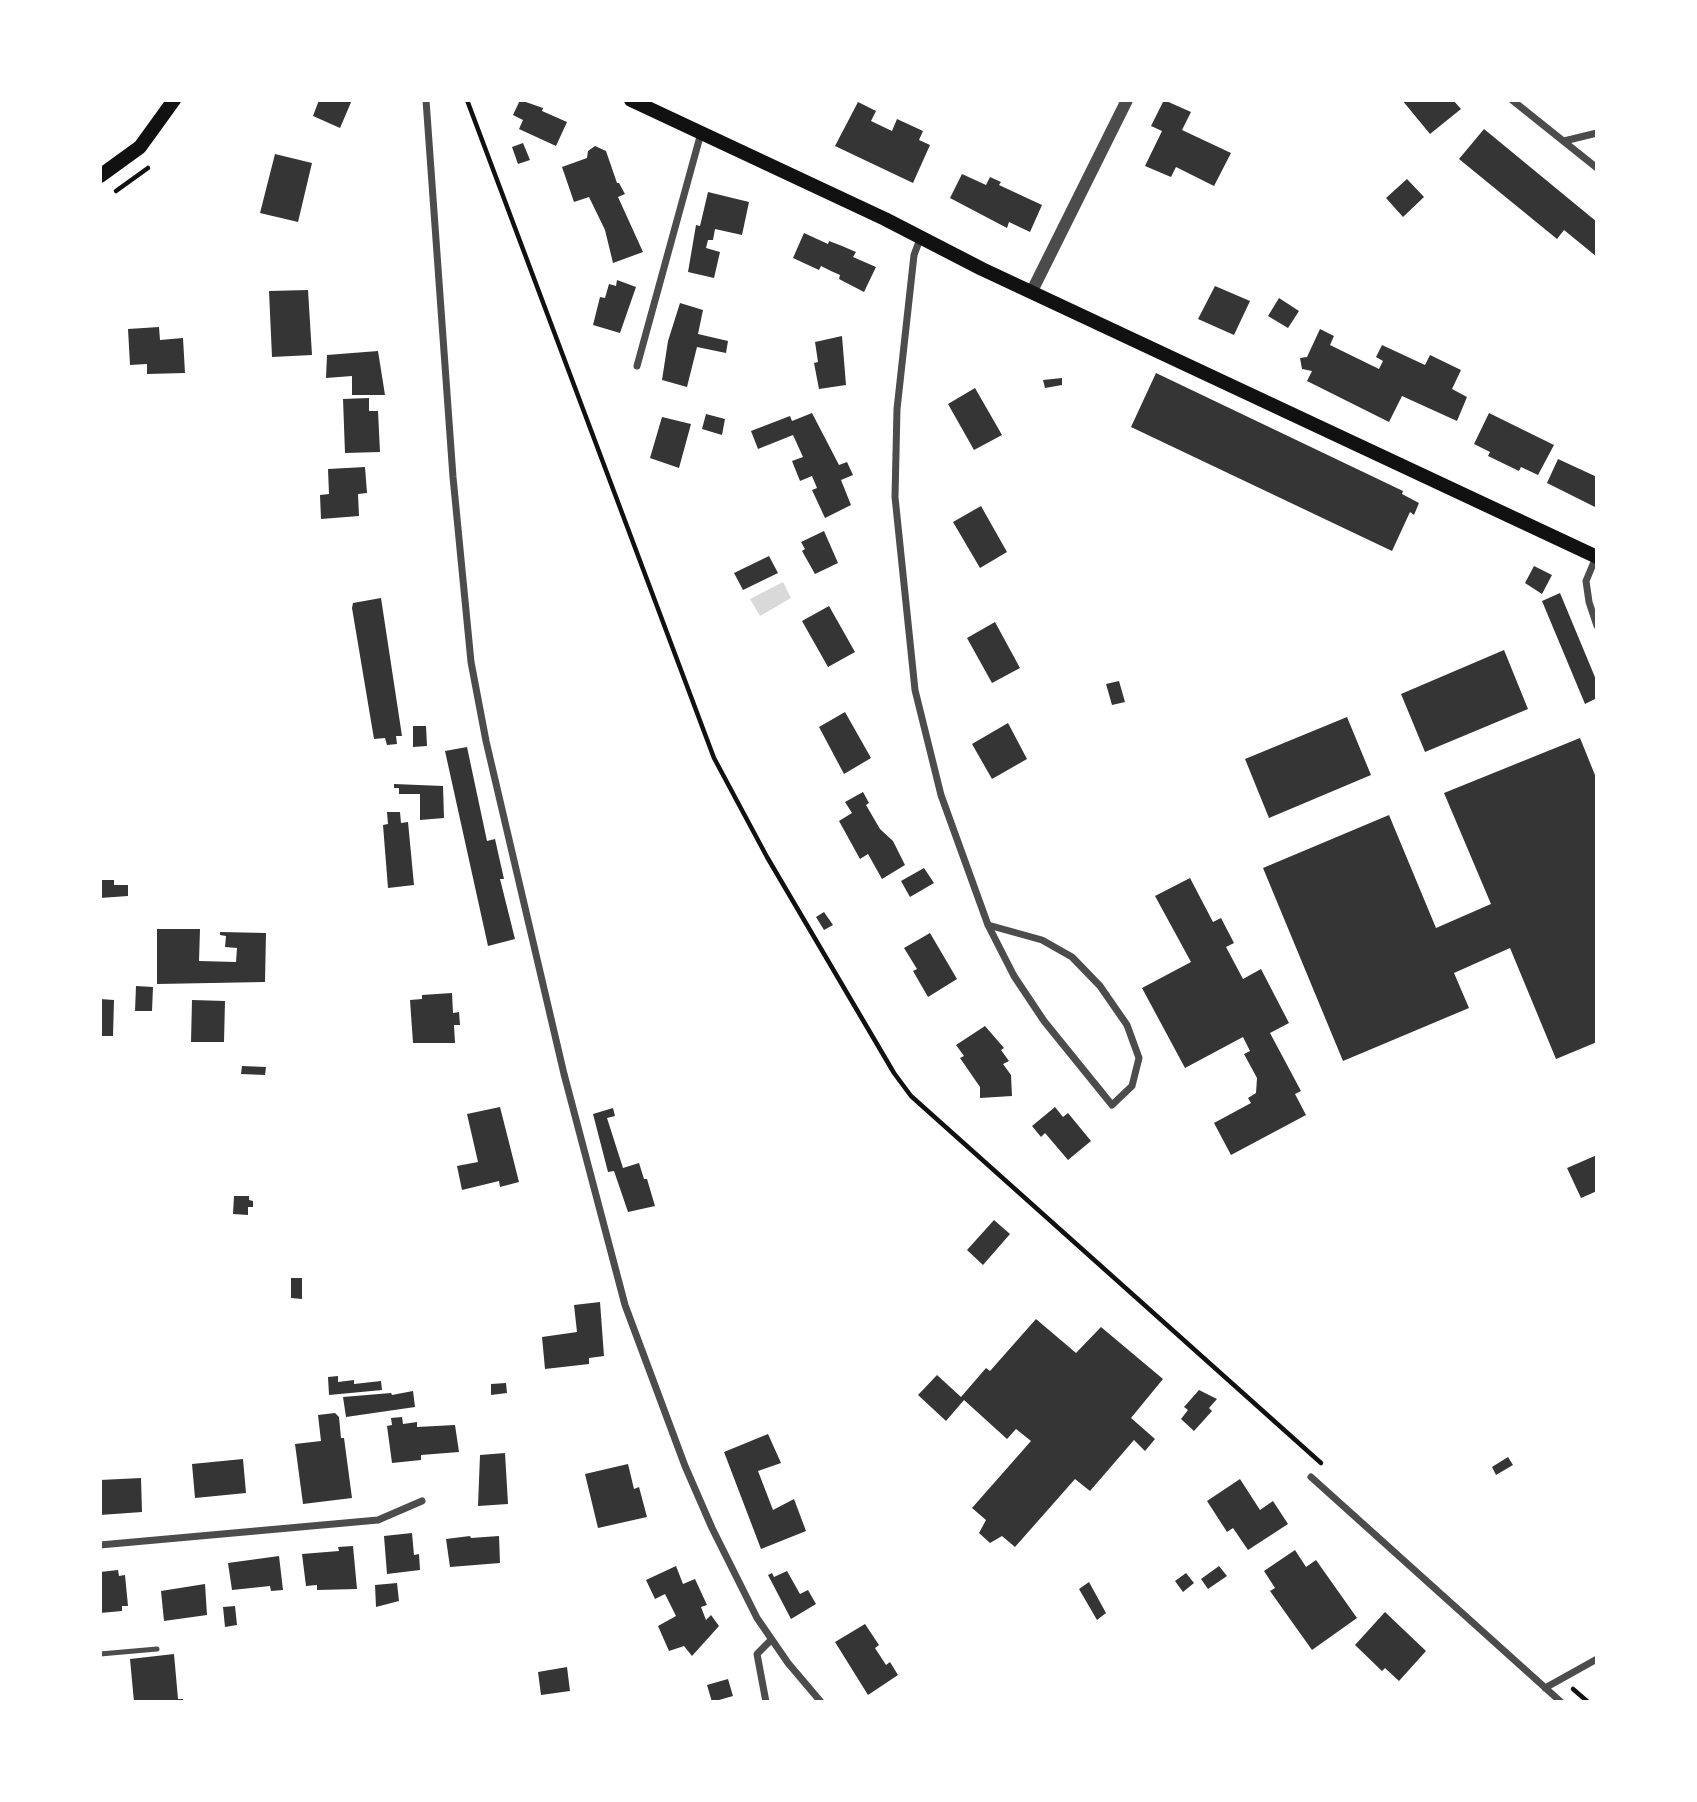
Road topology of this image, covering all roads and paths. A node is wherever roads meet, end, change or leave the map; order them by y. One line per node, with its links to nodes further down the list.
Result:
1 (174, 100): 11 (main road)
2 (426, 100): 22 (street)
3 (467, 100): 18 (path)
4 (631, 100): 7 (main road)
5 (1127, 100): 13 (street)
6 (1512, 100): 9 (street)
7 (701, 133): 12 (main road); 14 (street)
8 (1597, 133): 9 (street)
9 (1564, 141): 10 (street)
10 (1597, 168)
11 (100, 176)
12 (920, 239): 13 (main road); 17 (street)
13 (1032, 291): 15 (main road)
14 (637, 366)
15 (1597, 557): 16 (street)
16 (1597, 626)
17 (988, 925): 17 (street)
18 (1324, 1466)
19 (1311, 1477): 27 (street)
20 (422, 1501): 21 (street)
21 (100, 1545)
22 (771, 1640): 28 (street); 29 (street)
23 (157, 1649): 24 (lane)
24 (100, 1654)
25 (1597, 1659): 26 (street)
26 (1562, 1679): 27 (street); 31 (path)
27 (1545, 1688): 30 (street)
28 (766, 1702)
29 (821, 1702)
30 (1561, 1702)
31 (1588, 1702)

